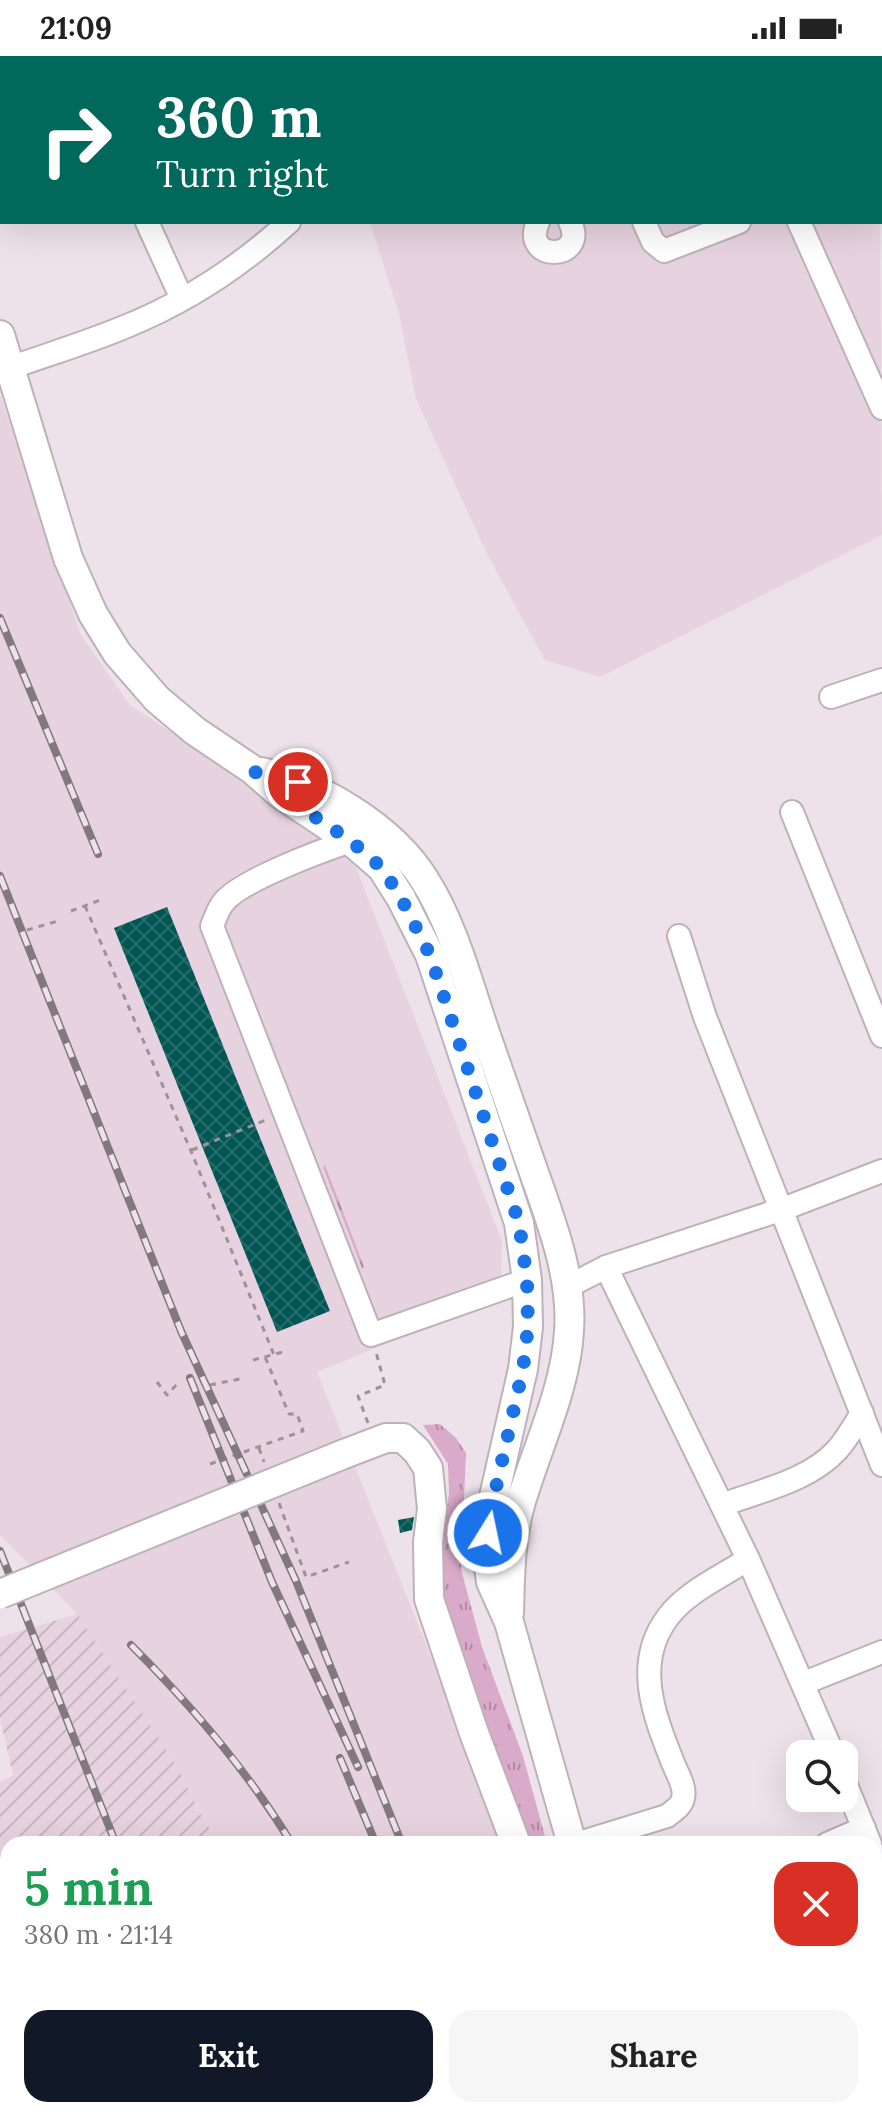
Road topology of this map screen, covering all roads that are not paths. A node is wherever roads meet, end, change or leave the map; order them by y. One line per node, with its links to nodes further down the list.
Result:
1 (148, 224): 8 (street)
2 (286, 224): 8 (street)
3 (537, 224): 4 (street)
4 (574, 224)
5 (645, 224): 6 (street)
6 (734, 224)
7 (800, 224): 11 (street)
8 (182, 299): 10 (street)
9 (0, 335): 10 (main road)
10 (10, 368): 14 (main road)
11 (882, 408)
12 (882, 680): 13 (street)
13 (831, 697)
14 (253, 770): 16 (main road); 23 (main road)
15 (792, 812): 18 (street)
16 (351, 841): 22 (main road); 22 (street)
17 (679, 936): 20 (street)
18 (882, 1036)
19 (882, 1171): 20 (street)
20 (783, 1209): 21 (street); 24 (street)
21 (606, 1267): 23 (street); 26 (street)
22 (527, 1280): 29 (main road)
23 (567, 1287): 29 (main road)
24 (862, 1413): 25 (street); 26 (street)
25 (882, 1465)
26 (722, 1505): 27 (street)
27 (748, 1559): 31 (street); 36 (street)
28 (0, 1594): 34 (main road, bridge)
29 (509, 1622): 35 (main road)
30 (882, 1652): 31 (street)
31 (804, 1683): 32 (street)
32 (827, 1740)
33 (857, 1812): 37 (street)
34 (513, 1836)
35 (572, 1836)
36 (601, 1836)
37 (867, 1836)

